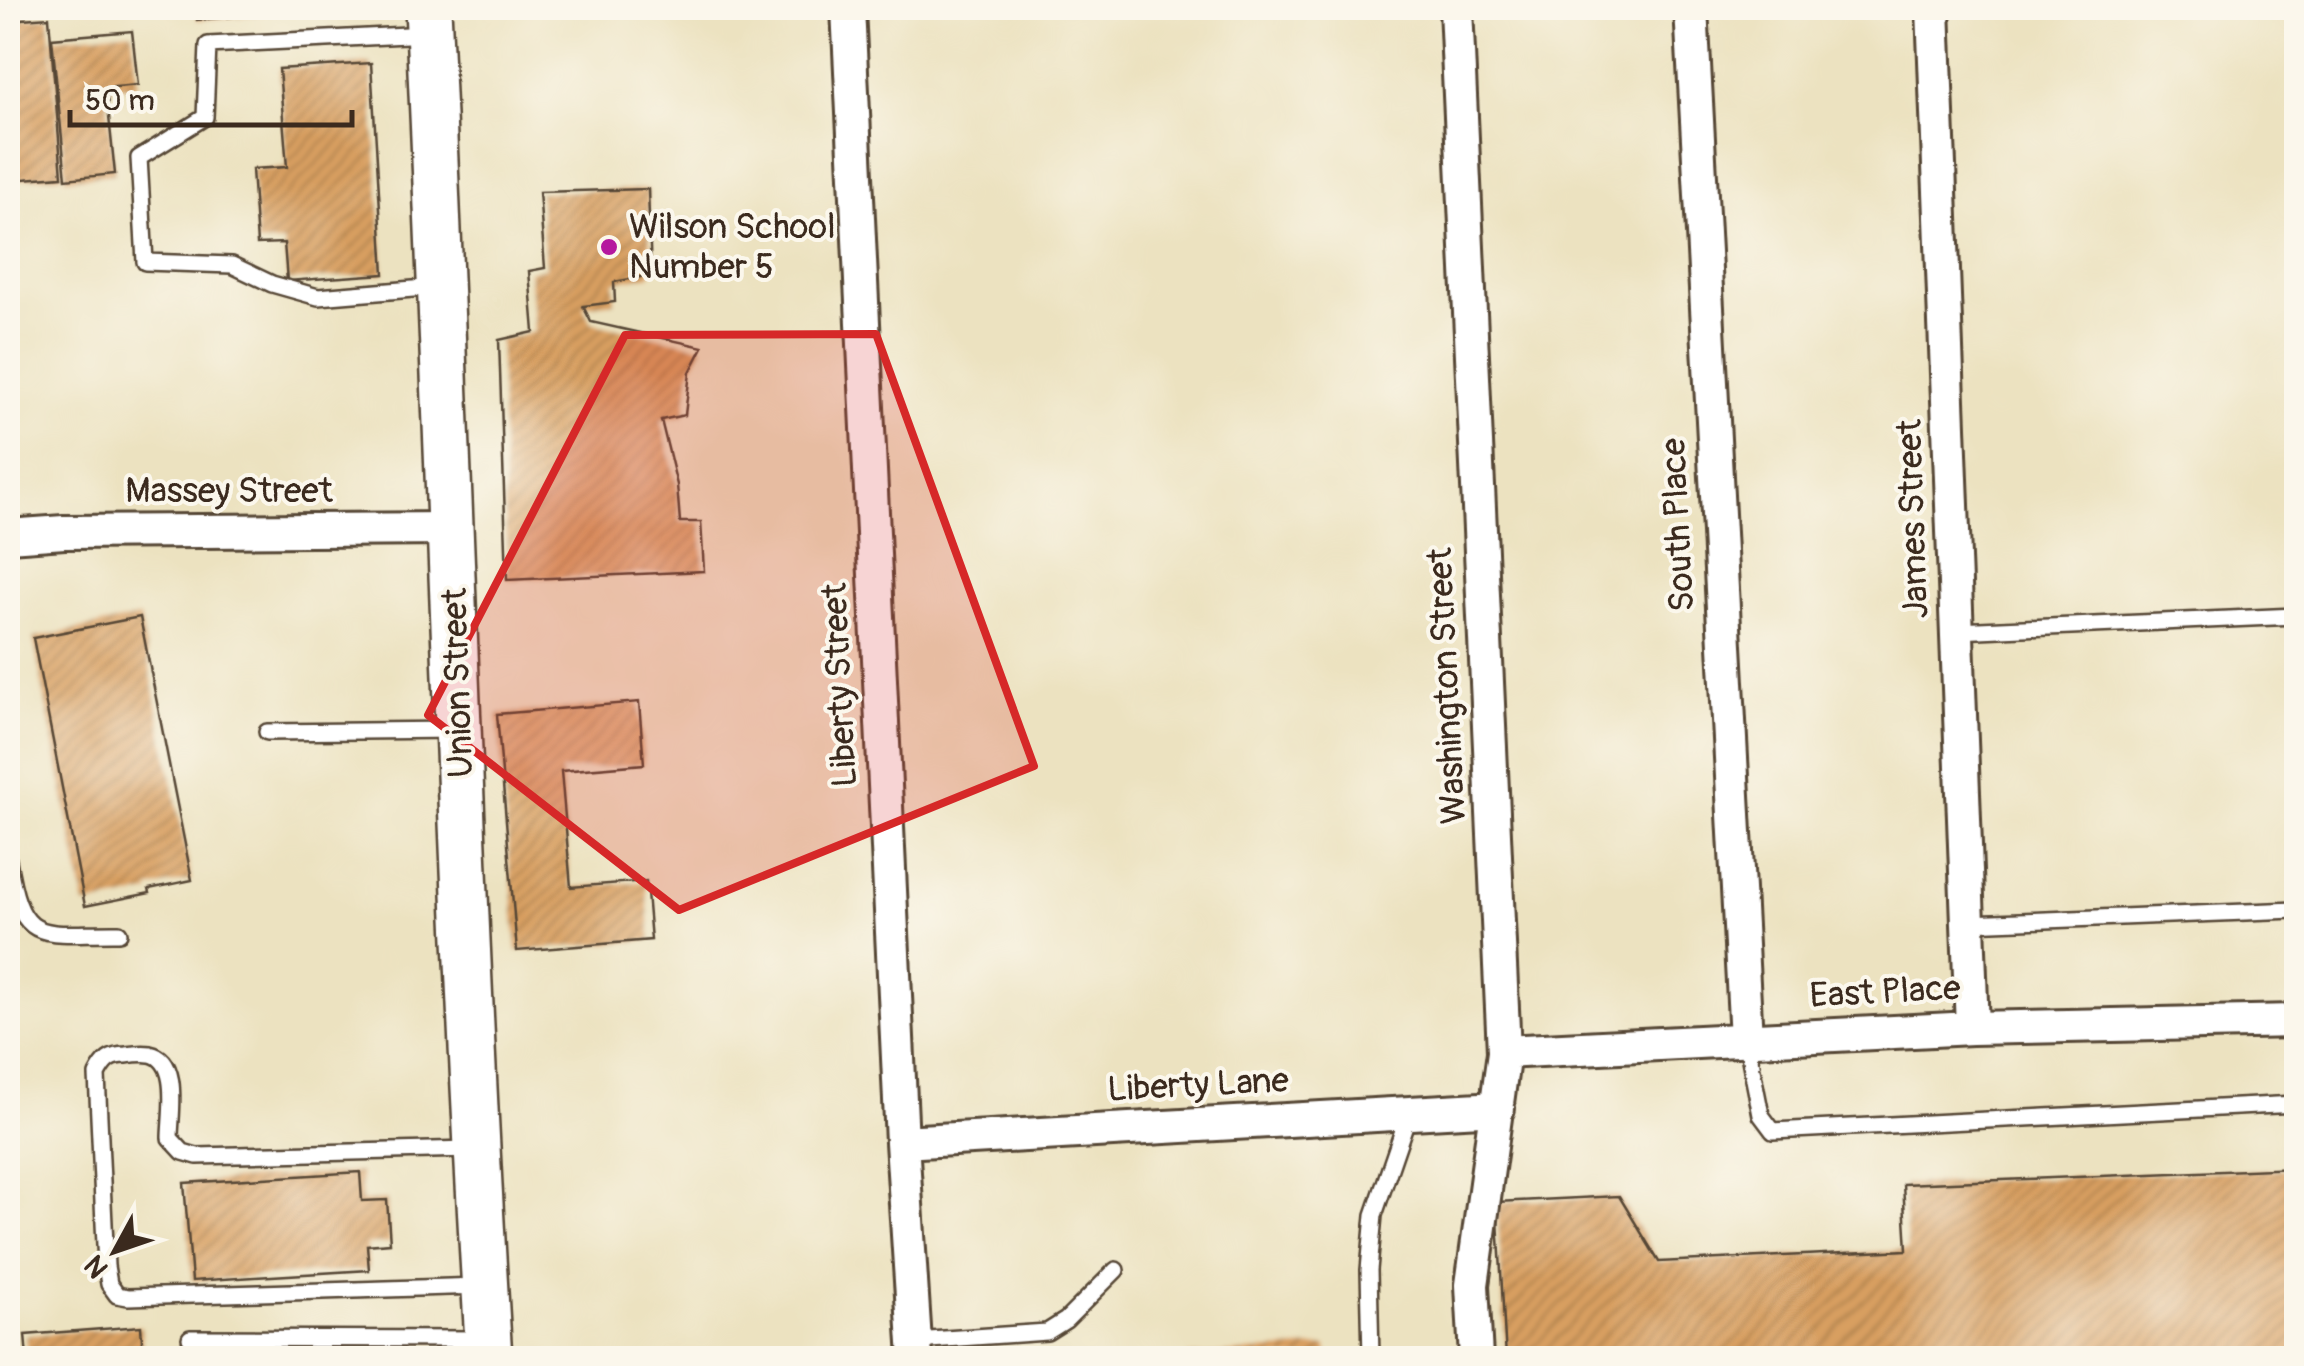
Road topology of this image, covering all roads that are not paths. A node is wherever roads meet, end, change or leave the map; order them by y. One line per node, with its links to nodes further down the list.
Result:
1 (848, 8): 24 (street, Liberty Street)
2 (1456, 8): 20 (street, Washington Street)
3 (1691, 8): 19 (street, South Place)
4 (1933, 8): 10 (street, James Street)
5 (429, 21): 6 (street, Union Street); 6 (lane)
6 (441, 287): 7 (street, Union Street)
7 (452, 530): 8 (street, Massey Street); 11 (street, Union Street)
8 (8, 536)
9 (2296, 616): 10 (lane)
10 (1957, 631): 15 (street, James Street)
11 (460, 730): 12 (lane); 25 (street, Union Street)
12 (267, 732)
13 (8, 860): 16 (lane)
14 (2296, 910): 15 (lane)
15 (1968, 922): 18 (street, James Street)
16 (119, 933)
17 (2283, 1021): 18 (street, East Place)
18 (1972, 1028): 19 (street, East Place)
19 (1746, 1039): 20 (street, East Place); 21 (lane)
20 (1504, 1052): 22 (street, Washington Street)
21 (2296, 1104)
22 (1498, 1108): 23 (street, Liberty Lane); 32 (street, Washington Street)
23 (1408, 1113): 24 (street, Liberty Lane); 31 (lane)
24 (902, 1142): 30 (street, Liberty Street)
25 (475, 1149): 27 (street, Union Street); 27 (lane)
26 (1116, 1270): 30 (lane)
27 (484, 1286): 29 (street, Union Street)
28 (190, 1338): 29 (lane)
29 (488, 1349)
30 (916, 1350)
31 (1371, 1358)
32 (1476, 1358)

